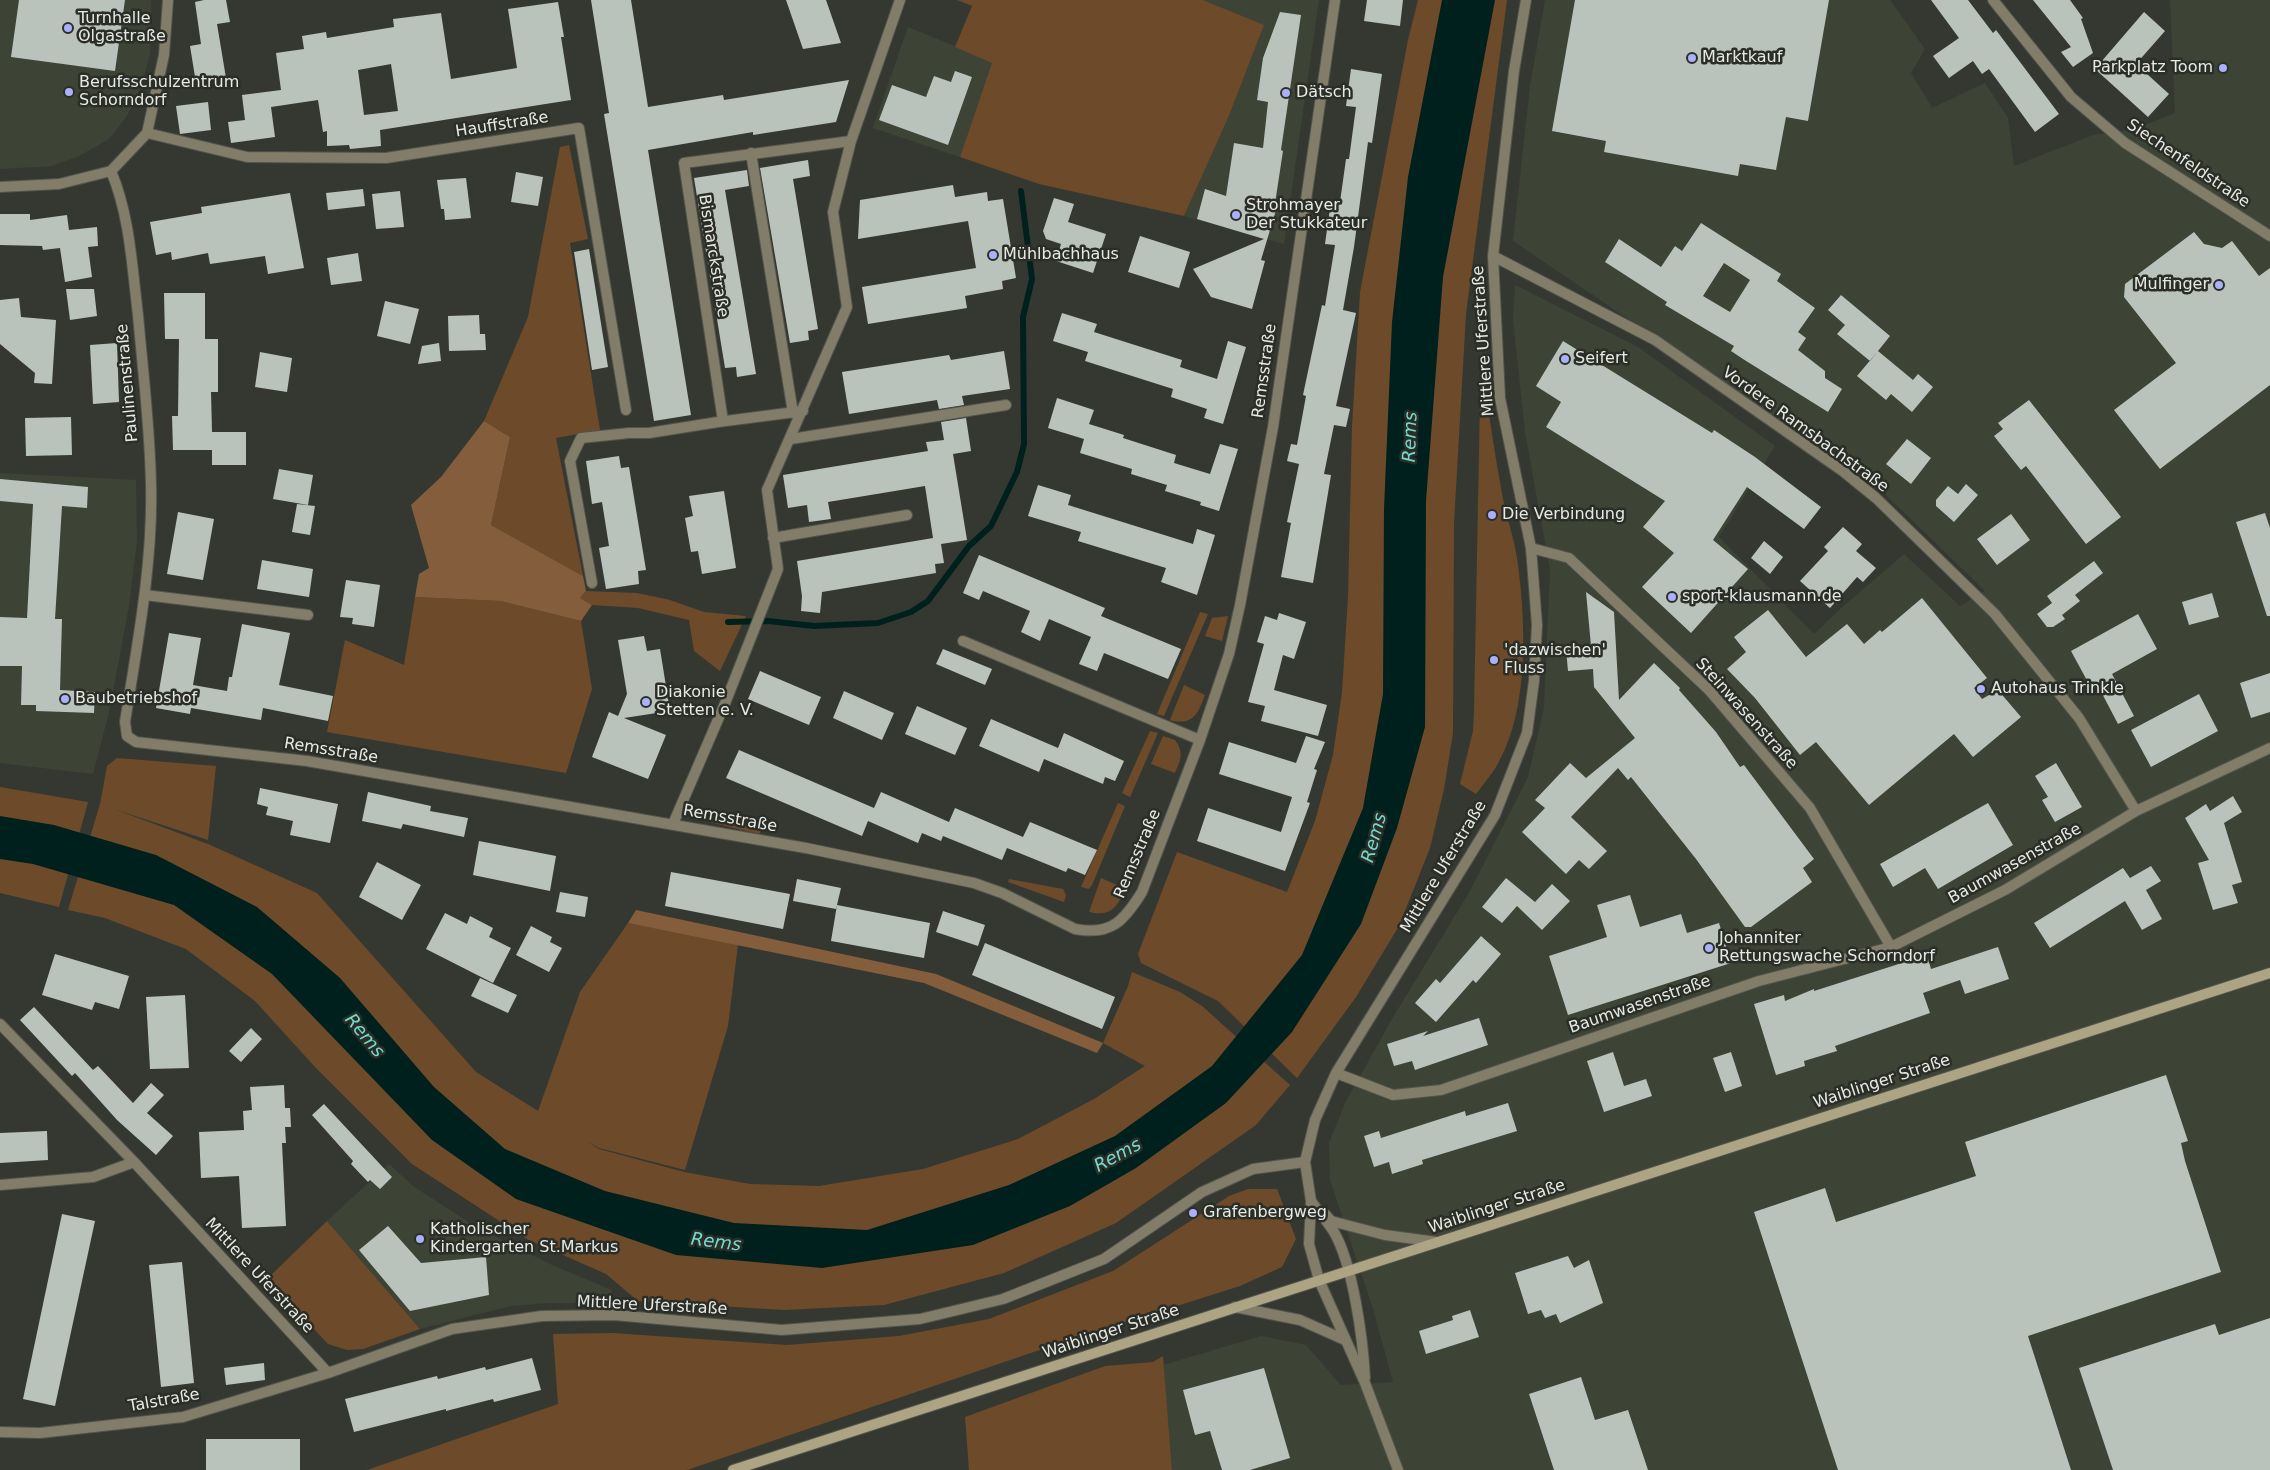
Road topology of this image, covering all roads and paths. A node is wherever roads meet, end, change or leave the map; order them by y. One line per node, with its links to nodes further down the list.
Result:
1 (168, 0): 6 (street)
2 (900, 0): 7 (street)
3 (1334, 0): 26 (street, Remsstraße)
4 (1526, 0): 12 (street, Mittlere Uferstraße)
5 (1994, 0): 11 (street, Siechenfeldstraße)
6 (147, 133): 9 (street); 14 (street, Hauffstraße)
7 (851, 142): 8 (street, Bismarckstraße); 15 (street)
8 (751, 153): 15 (street); 16 (street, Bismarckstraße)
9 (111, 171): 10 (street); 22 (street, Paulinenstraße)
10 (0, 187)
11 (2270, 236)
12 (1493, 256): 20 (street, Mittlere Uferstraße); 28 (street, Vordere Ramsbachstraße)
13 (1006, 405): 17 (street)
14 (626, 410)
15 (798, 412): 16 (street); 17 (street)
16 (723, 421): 21 (street)
17 (791, 439): 19 (street)
18 (907, 515): 19 (street)
19 (773, 538): 29 (street)
20 (1531, 548): 30 (street, Steinwasenstraße); 33 (street, Mittlere Uferstraße)
21 (592, 583)
22 (145, 595): 23 (street); 25 (street, Paulinenstraße)
23 (308, 615)
24 (963, 641): 26 (street)
25 (127, 736): 29 (street, Remsstraße)
26 (1200, 740): 29 (street, Remsstraße)
27 (2270, 748): 28 (street, Baumwasenstraße)
28 (2136, 811): 30 (street, Baumwasenstraße)
29 (673, 824)
30 (1891, 947): 33 (street, Baumwasenstraße)
31 (2270, 973): 38 (main road, Waiblinger Straße)
32 (0, 1024): 34 (street, Mittlere Uferstraße)
33 (1336, 1072): 35 (street, Mittlere Uferstraße)
34 (134, 1162): 36 (street); 43 (street, Mittlere Uferstraße)
35 (1305, 1162): 37 (street, Mittlere Uferstraße); 43 (street, Mittlere Uferstraße)
36 (0, 1185)
37 (1310, 1201): 38 (street); 39 (street); 40 (street, Mittlere Uferstraße)
38 (1438, 1242): 39 (main road, Waiblinger Straße)
39 (1348, 1271): 40 (main road, Waiblinger Straße); 44 (street)
40 (1319, 1280): 41 (main road, Waiblinger Straße); 42 (street)
41 (1235, 1307): 42 (street); 46 (main road, Waiblinger Straße)
42 (1345, 1340): 44 (street)
43 (328, 1373): 45 (street, Talstraße)
44 (1365, 1383): 47 (street)
45 (0, 1432)
46 (733, 1470)
47 (1398, 1470)

